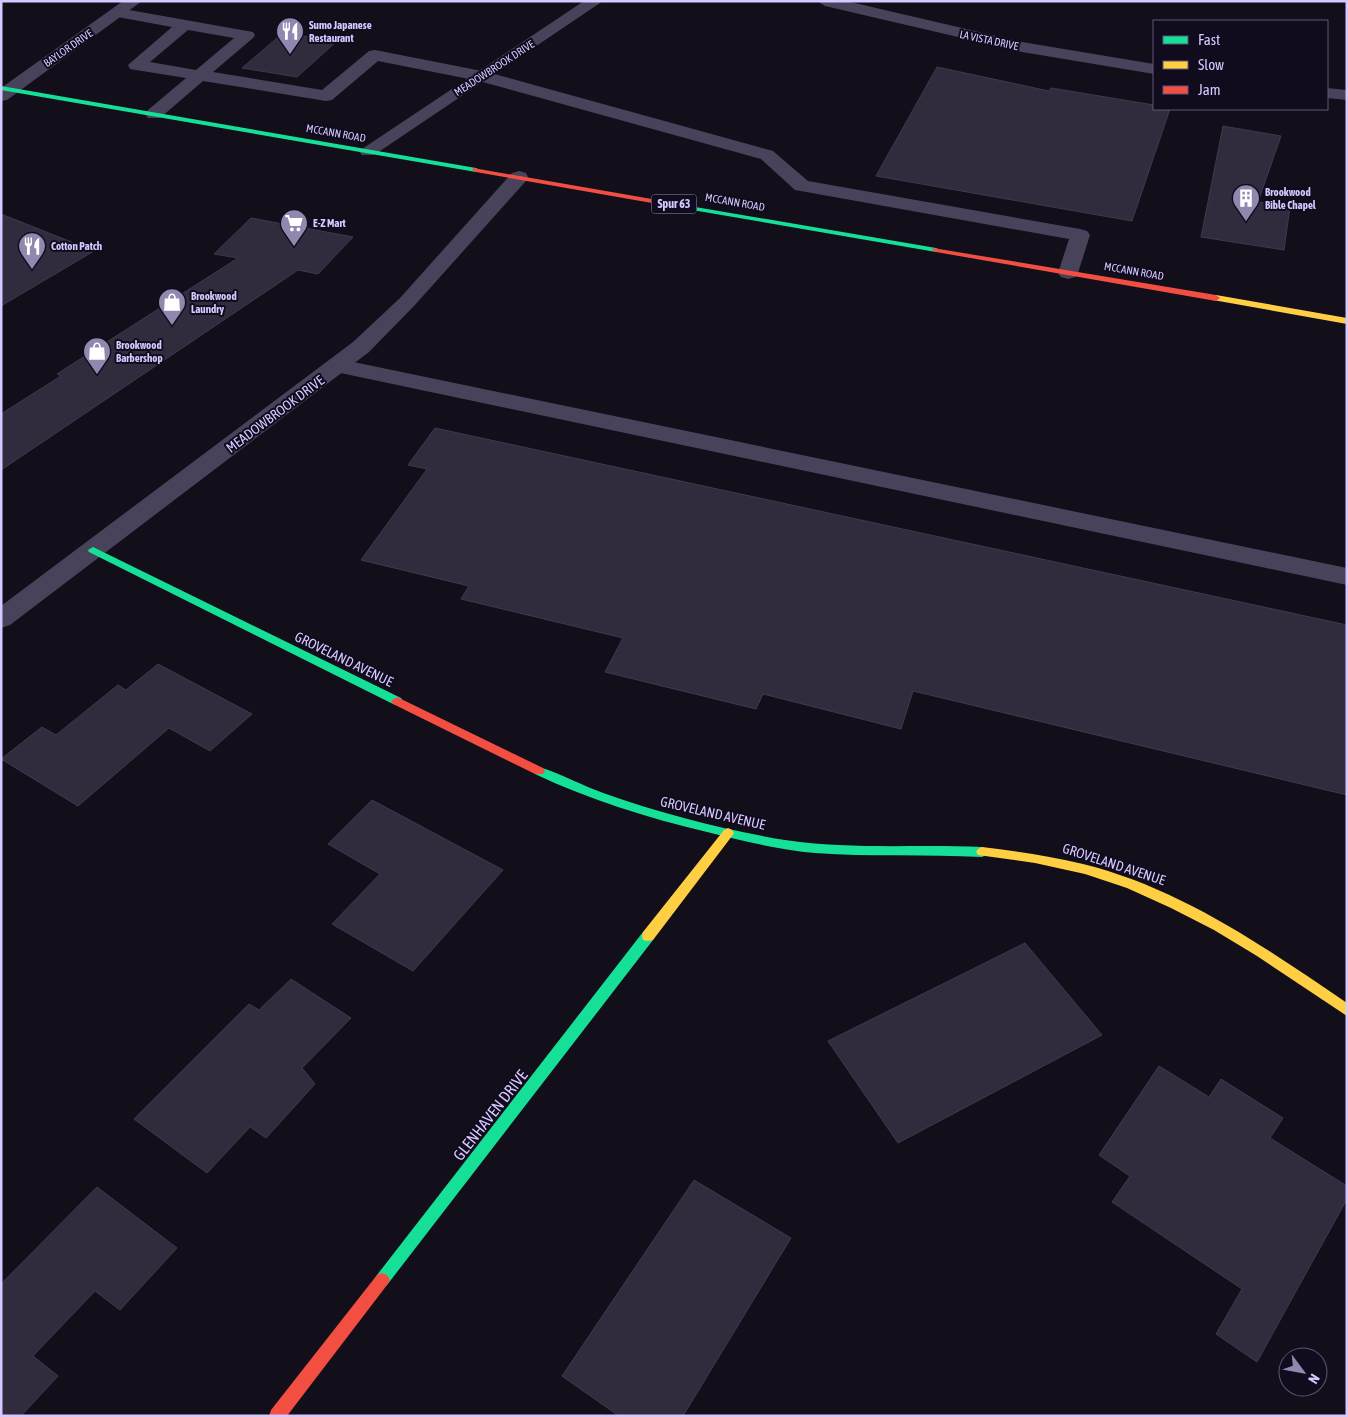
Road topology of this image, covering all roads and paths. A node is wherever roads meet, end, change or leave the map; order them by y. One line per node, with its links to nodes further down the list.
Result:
1 (134, 1): 4 (street, BAYLOR DRIVE)
2 (595, 1): 8 (street, MEADOWBROOK DRIVE)
3 (825, 1): 6 (street, LA VISTA DRIVE)
4 (118, 13): 5 (street); 9 (street, BAYLOR DRIVE)
5 (185, 24): 7 (street); 7 (street)
6 (1153, 69)
7 (200, 74): 8 (street); 12 (street)
8 (481, 76): 13 (street, MEADOWBROOK DRIVE); 15 (street)
9 (4, 91): 12 (main road, MCCANN ROAD / Spur 63)
10 (1328, 93): 11 (street)
11 (1347, 95)
12 (154, 114): 13 (main road, MCCANN ROAD / Spur 63)
13 (368, 151): 14 (main road, MCCANN ROAD / Spur 63)
14 (519, 177): 15 (main road, MCCANN ROAD / Spur 63); 17 (street, MEADOWBROOK DRIVE)
15 (1068, 273): 16 (main road, MCCANN ROAD / Spur 63)
16 (1347, 321)
17 (338, 366): 18 (street, MEADOWBROOK DRIVE); 19 (street)
18 (93, 550): 20 (street, MEADOWBROOK DRIVE); 21 (main road, GROVELAND AVENUE)
19 (1347, 576)
20 (1, 619)
21 (728, 833): 22 (main road, GROVELAND AVENUE); 23 (main road, GLENHAVEN DRIVE)
22 (1347, 1010)
23 (277, 1416)

